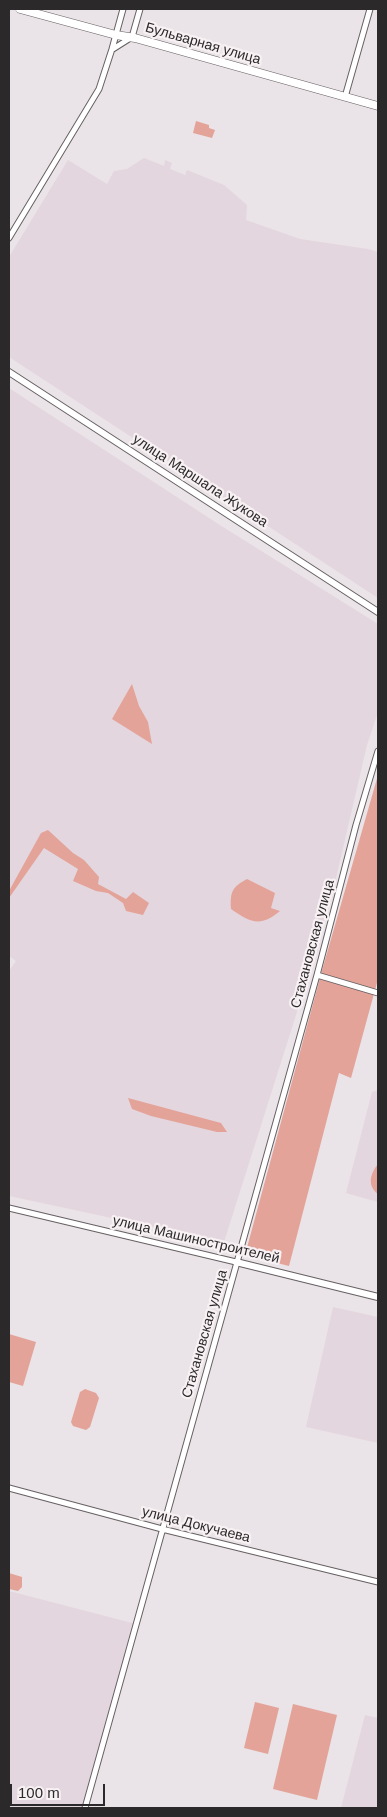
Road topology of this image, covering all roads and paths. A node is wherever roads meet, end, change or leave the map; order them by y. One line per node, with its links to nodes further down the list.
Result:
1 (20, 9): 5 (main road, Бульварная улица)
2 (123, 9): 5 (street)
3 (140, 9): 6 (street)
4 (370, 9): 8 (street)
5 (116, 35): 6 (main road, Бульварная улица); 7 (street)
6 (132, 37): 7 (street); 8 (main road, Бульварная улица)
7 (112, 49): 10 (street)
8 (345, 97): 9 (main road, Бульварная улица)
9 (378, 106)
10 (9, 238)
11 (9, 372): 12 (street, улица Маршала Жукова)
12 (378, 612)
13 (378, 751): 14 (street, Стахановская улица)
14 (317, 975): 15 (street); 17 (street, Стахановская улица)
15 (378, 993)
16 (9, 1208): 17 (street, улица Машиностроителей)
17 (236, 1262): 18 (street, улица Машиностроителей); 20 (street, Стахановская улица)
18 (378, 1297)
19 (9, 1488): 20 (street, улица Докучаева)
20 (162, 1529): 21 (street, улица Докучаева); 22 (street, Стахановская улица)
21 (378, 1582)
22 (85, 1808)

